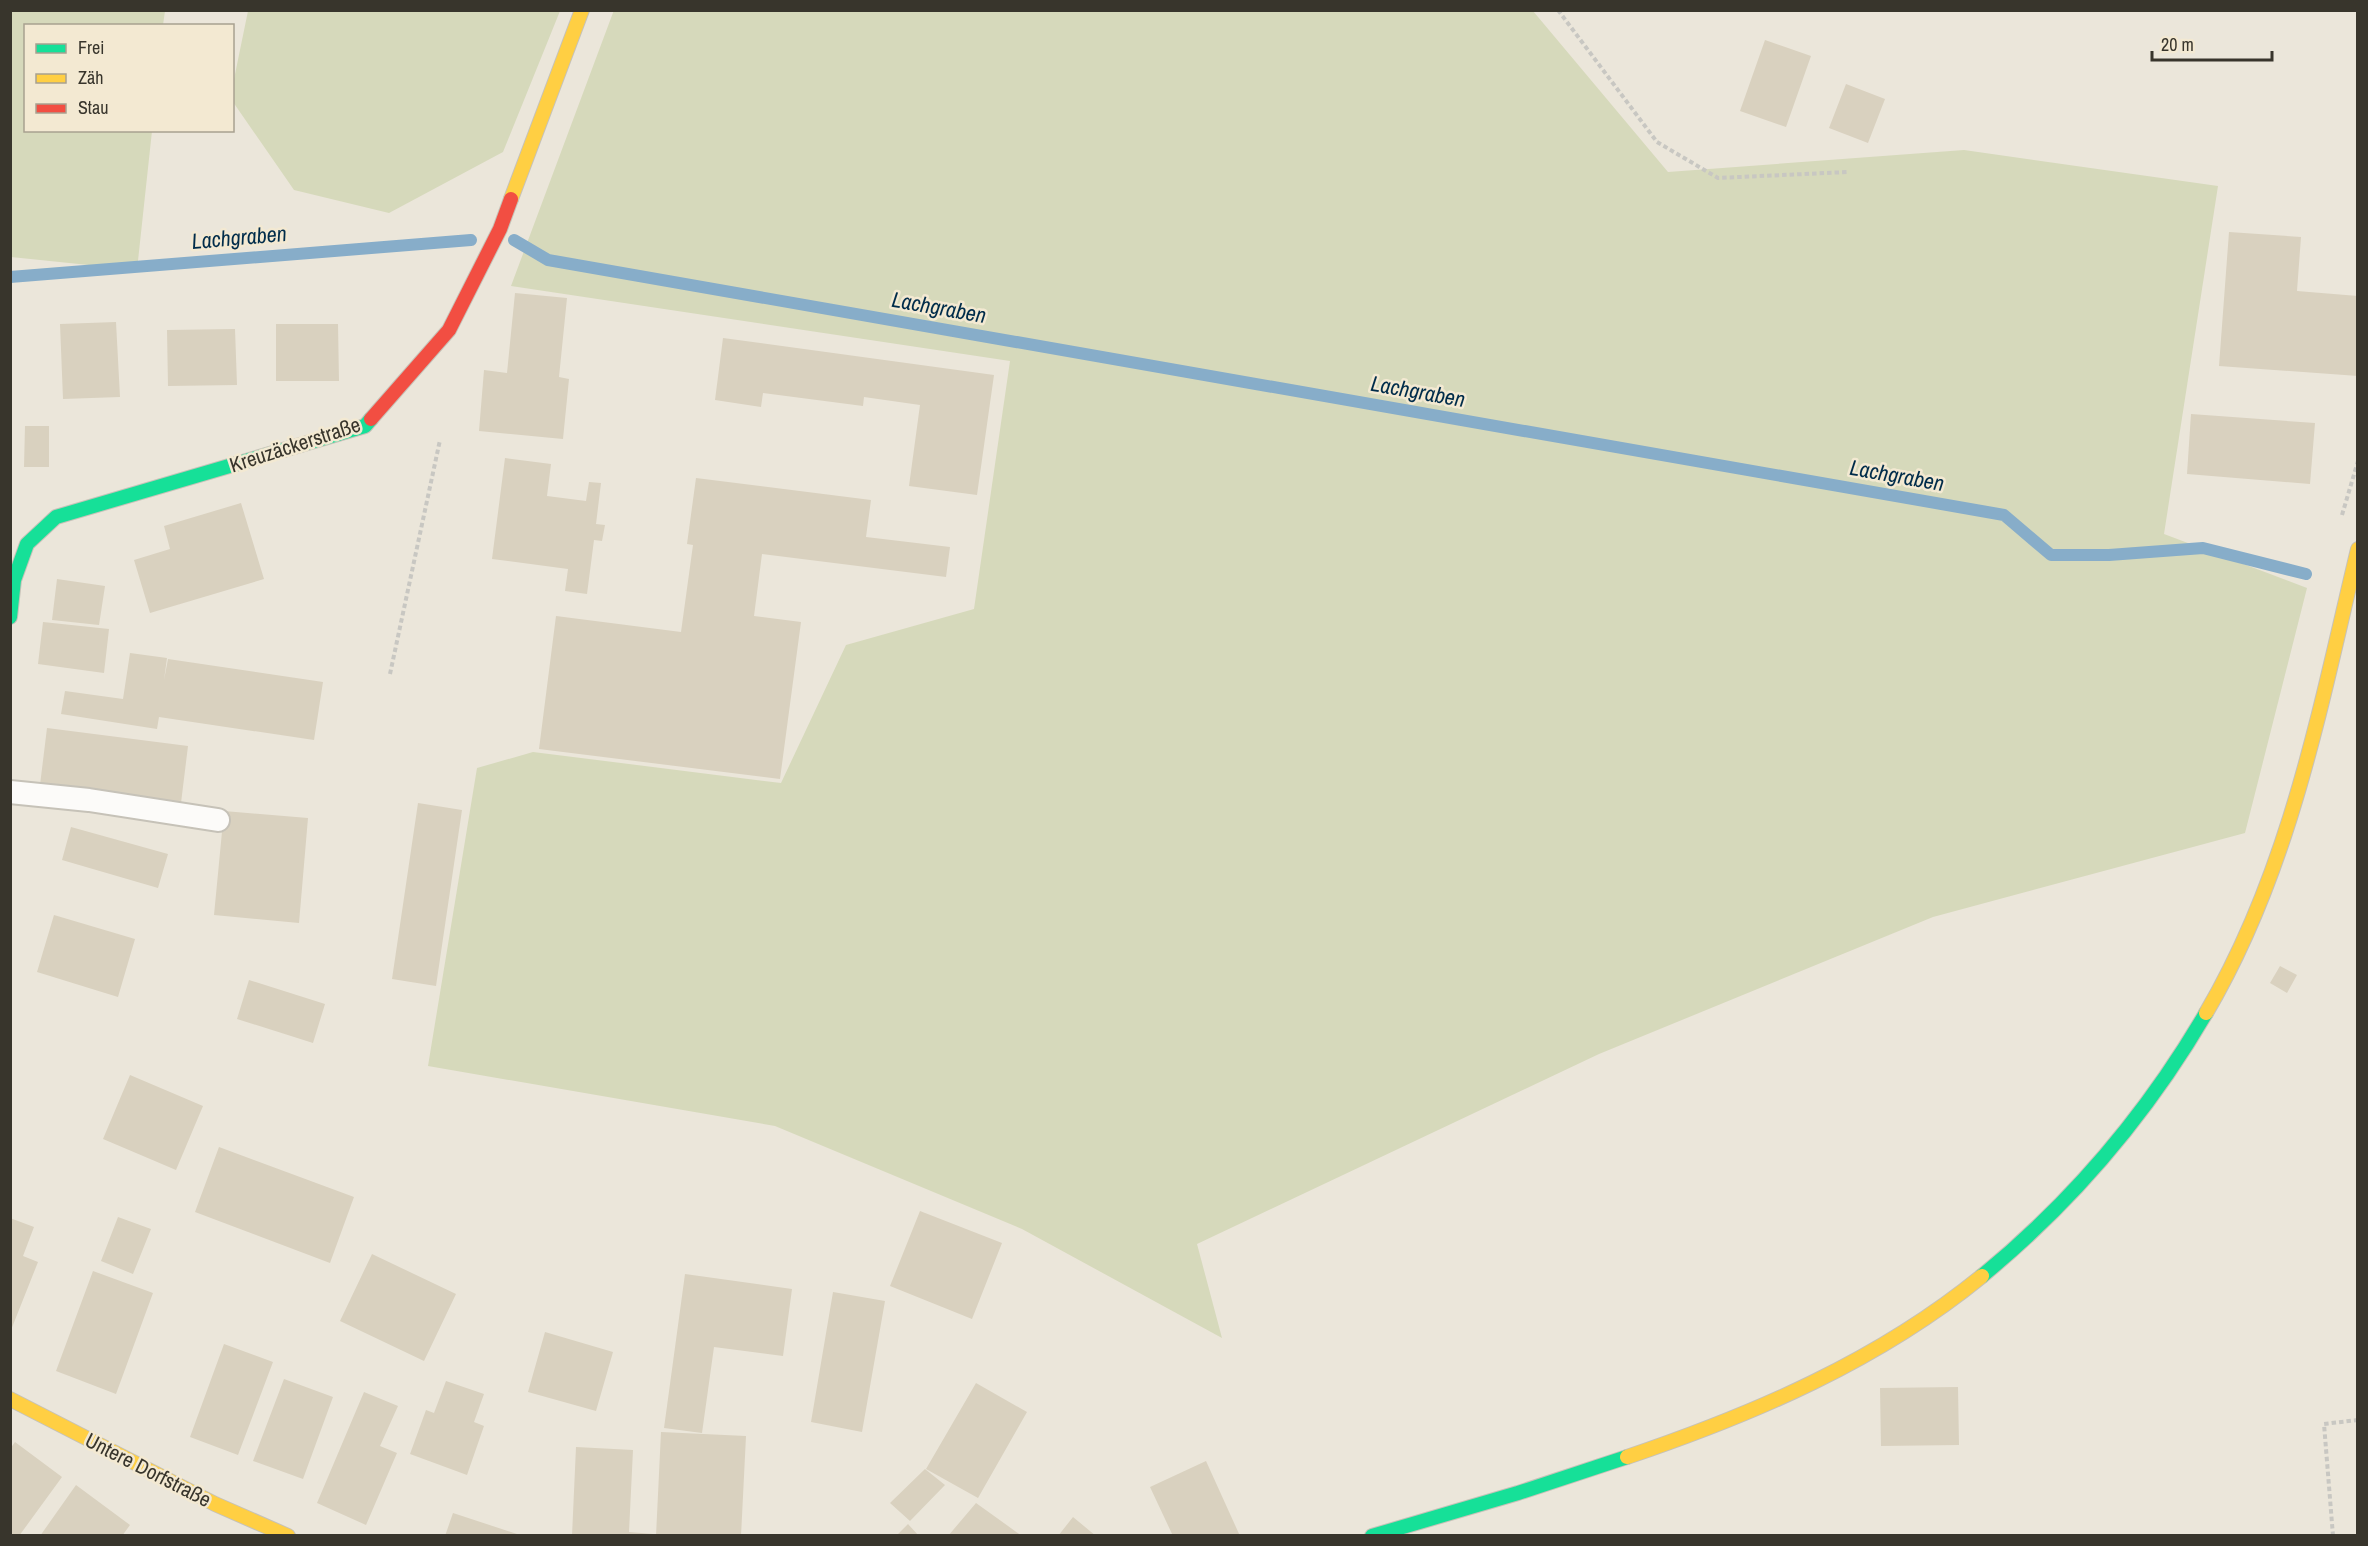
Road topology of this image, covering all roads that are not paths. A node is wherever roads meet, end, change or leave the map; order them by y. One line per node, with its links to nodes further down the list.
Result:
1 (582, 10): 3 (street, Kreuzäckerstraße)
2 (2358, 549): 8 (street)
3 (10, 617)
4 (10, 792): 5 (lane)
5 (218, 820)
6 (10, 1399): 7 (street, Untere Dorfstraße)
7 (288, 1536)
8 (1372, 1536)

